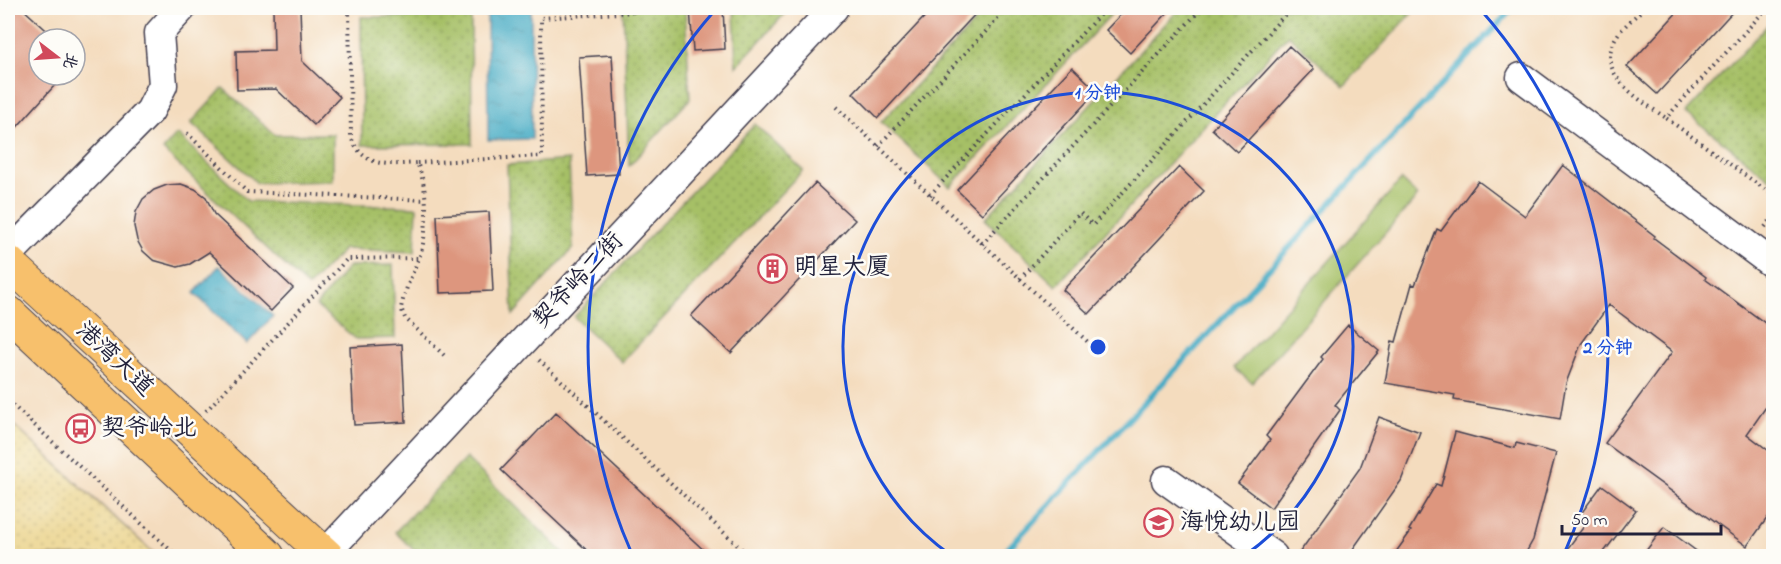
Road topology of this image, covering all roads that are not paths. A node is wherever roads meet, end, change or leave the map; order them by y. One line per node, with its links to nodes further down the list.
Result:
1 (182, 8): 4 (lane)
2 (834, 8): 9 (lane, 契爷岭二街)
3 (1521, 77): 6 (lane)
4 (8, 255)
5 (8, 262): 9 (highway, 港湾大道)
6 (1773, 265)
7 (8, 312): 10 (highway, 港湾大道)
8 (1166, 480): 11 (lane)
9 (326, 555)
10 (268, 556)
11 (1273, 556)

